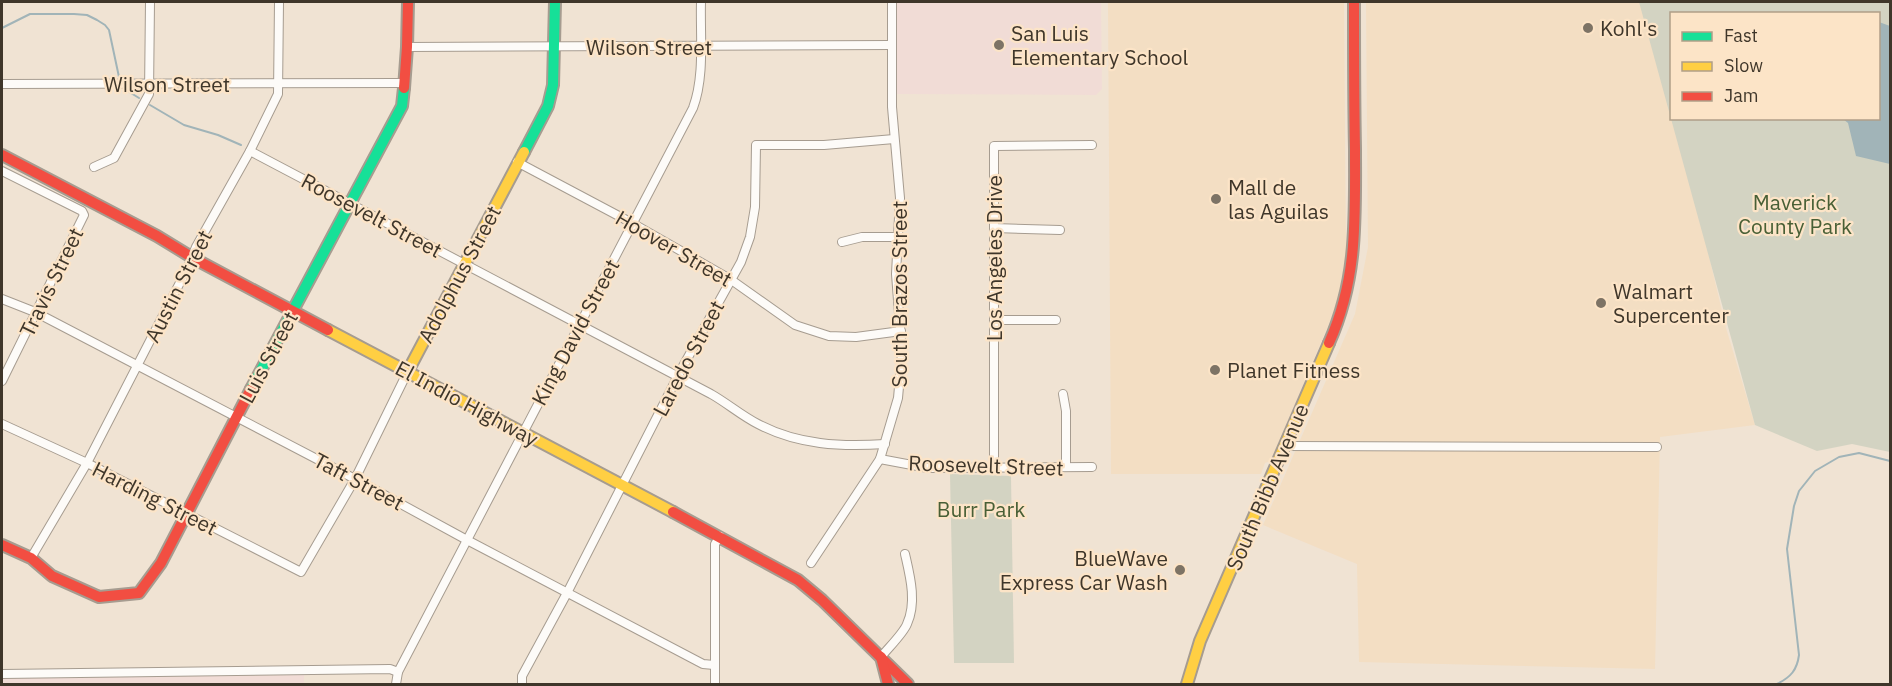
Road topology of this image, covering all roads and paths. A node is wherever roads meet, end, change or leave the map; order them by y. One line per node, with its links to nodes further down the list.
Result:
1 (150, 2): 14 (street)
2 (279, 2): 15 (street, Austin Street)
3 (408, 2): 10 (main road, Luis Street)
4 (555, 2): 11 (main road, Adolphus Street)
5 (701, 2): 9 (street, King David Street)
6 (892, 2): 8 (street, South Brazos Street)
7 (1354, 2): 48 (main road, South Bibb Avenue)
8 (892, 45): 9 (street, Wilson Street); 16 (street, South Brazos Street)
9 (700, 46): 11 (street, Wilson Street); 24 (street, King David Street)
10 (407, 47): 11 (street, Wilson Street); 12 (main road, Luis Street)
11 (555, 47): 20 (main road, Adolphus Street)
12 (405, 83): 15 (street, Wilson Street); 23 (main road, Luis Street)
13 (2, 84): 14 (street, Wilson Street)
14 (149, 84): 15 (street, Wilson Street); 21 (street)
15 (279, 85): 18 (street, Austin Street)
16 (894, 139): 27 (street, South Brazos Street); 31 (street, Laredo Street)
17 (1092, 145): 25 (street, Los Angeles Drive)
18 (250, 151): 23 (street, Roosevelt Street); 29 (street, Austin Street)
19 (2, 155): 29 (main road, El Indio Highway)
20 (517, 162): 24 (street, Hoover Street); 30 (main road, Adolphus Street)
21 (94, 167)
22 (2, 171): 34 (street, Travis Street)
23 (350, 204): 30 (street, Roosevelt Street); 33 (main road, Luis Street)
24 (632, 223): 31 (street, Hoover Street); 37 (street, King David Street)
25 (994, 228): 26 (street); 35 (street, Los Angeles Drive)
26 (1060, 230)
27 (898, 237): 28 (street); 38 (street, South Brazos Street)
28 (842, 242)
29 (193, 258): 33 (main road, El Indio Highway); 39 (street, Austin Street)
30 (465, 263): 37 (street, Roosevelt Street); 40 (main road, Adolphus Street)
31 (730, 279): 38 (street, Hoover Street); 41 (street, Laredo Street)
32 (2, 299): 34 (street, Taft Street)
33 (292, 311): 40 (main road, El Indio Highway); 44 (main road, Luis Street)
34 (35, 312): 39 (street, Taft Street); 42 (street, Travis Street)
35 (994, 320): 36 (street); 54 (street, Los Angeles Drive)
36 (1056, 320)
37 (579, 324): 41 (street, Roosevelt Street); 46 (street, King David Street)
38 (901, 331): 47 (street, South Brazos Street)
39 (137, 366): 44 (street, Taft Street); 51 (street, Austin Street)
40 (408, 371): 46 (main road, El Indio Highway); 55 (street, Adolphus Street)
41 (679, 376): 47 (street, Roosevelt Street); 56 (street, Laredo Street)
42 (2, 381)
43 (1063, 394): 52 (street)
44 (237, 417): 55 (street, Taft Street); 57 (main road, Luis Street)
45 (2, 424): 51 (street, Harding Street)
46 (522, 432): 56 (main road, El Indio Highway); 59 (street, King David Street)
47 (885, 444): 50 (street, South Brazos Street)
48 (1285, 446): 49 (street); 75 (main road, South Bibb Avenue)
49 (1657, 447)
50 (880, 459): 54 (street, Roosevelt Street); 63 (street, South Brazos Street)
51 (87, 463): 57 (street, Harding Street); 62 (street, Austin Street)
52 (1066, 467): 53 (street, Roosevelt Street); 54 (street, Roosevelt Street)
53 (1092, 467)
54 (994, 468)
55 (356, 479): 59 (street, Taft Street); 64 (street, Adolphus Street)
56 (622, 484): 58 (main road, El Indio Highway); 65 (street, Laredo Street)
57 (186, 514): 62 (main road, Luis Street); 64 (street, Harding Street)
58 (720, 536): 66 (main road, El Indio Highway); 67 (street)
59 (467, 540): 65 (street, Taft Street); 68 (street, King David Street)
60 (2, 545): 62 (main road)
61 (905, 554): 66 (street)
62 (30, 558)
63 (811, 563)
64 (304, 566)
65 (567, 593): 67 (street, Taft Street); 71 (street, Laredo Street)
66 (881, 657): 73 (main road); 74 (main road, El Indio Highway)
67 (714, 665): 72 (street)
68 (398, 672): 69 (street); 70 (street, King David Street)
69 (2, 674)
70 (396, 684)
71 (522, 684)
72 (715, 684)
73 (888, 684)
74 (908, 684)
75 (1187, 684)

